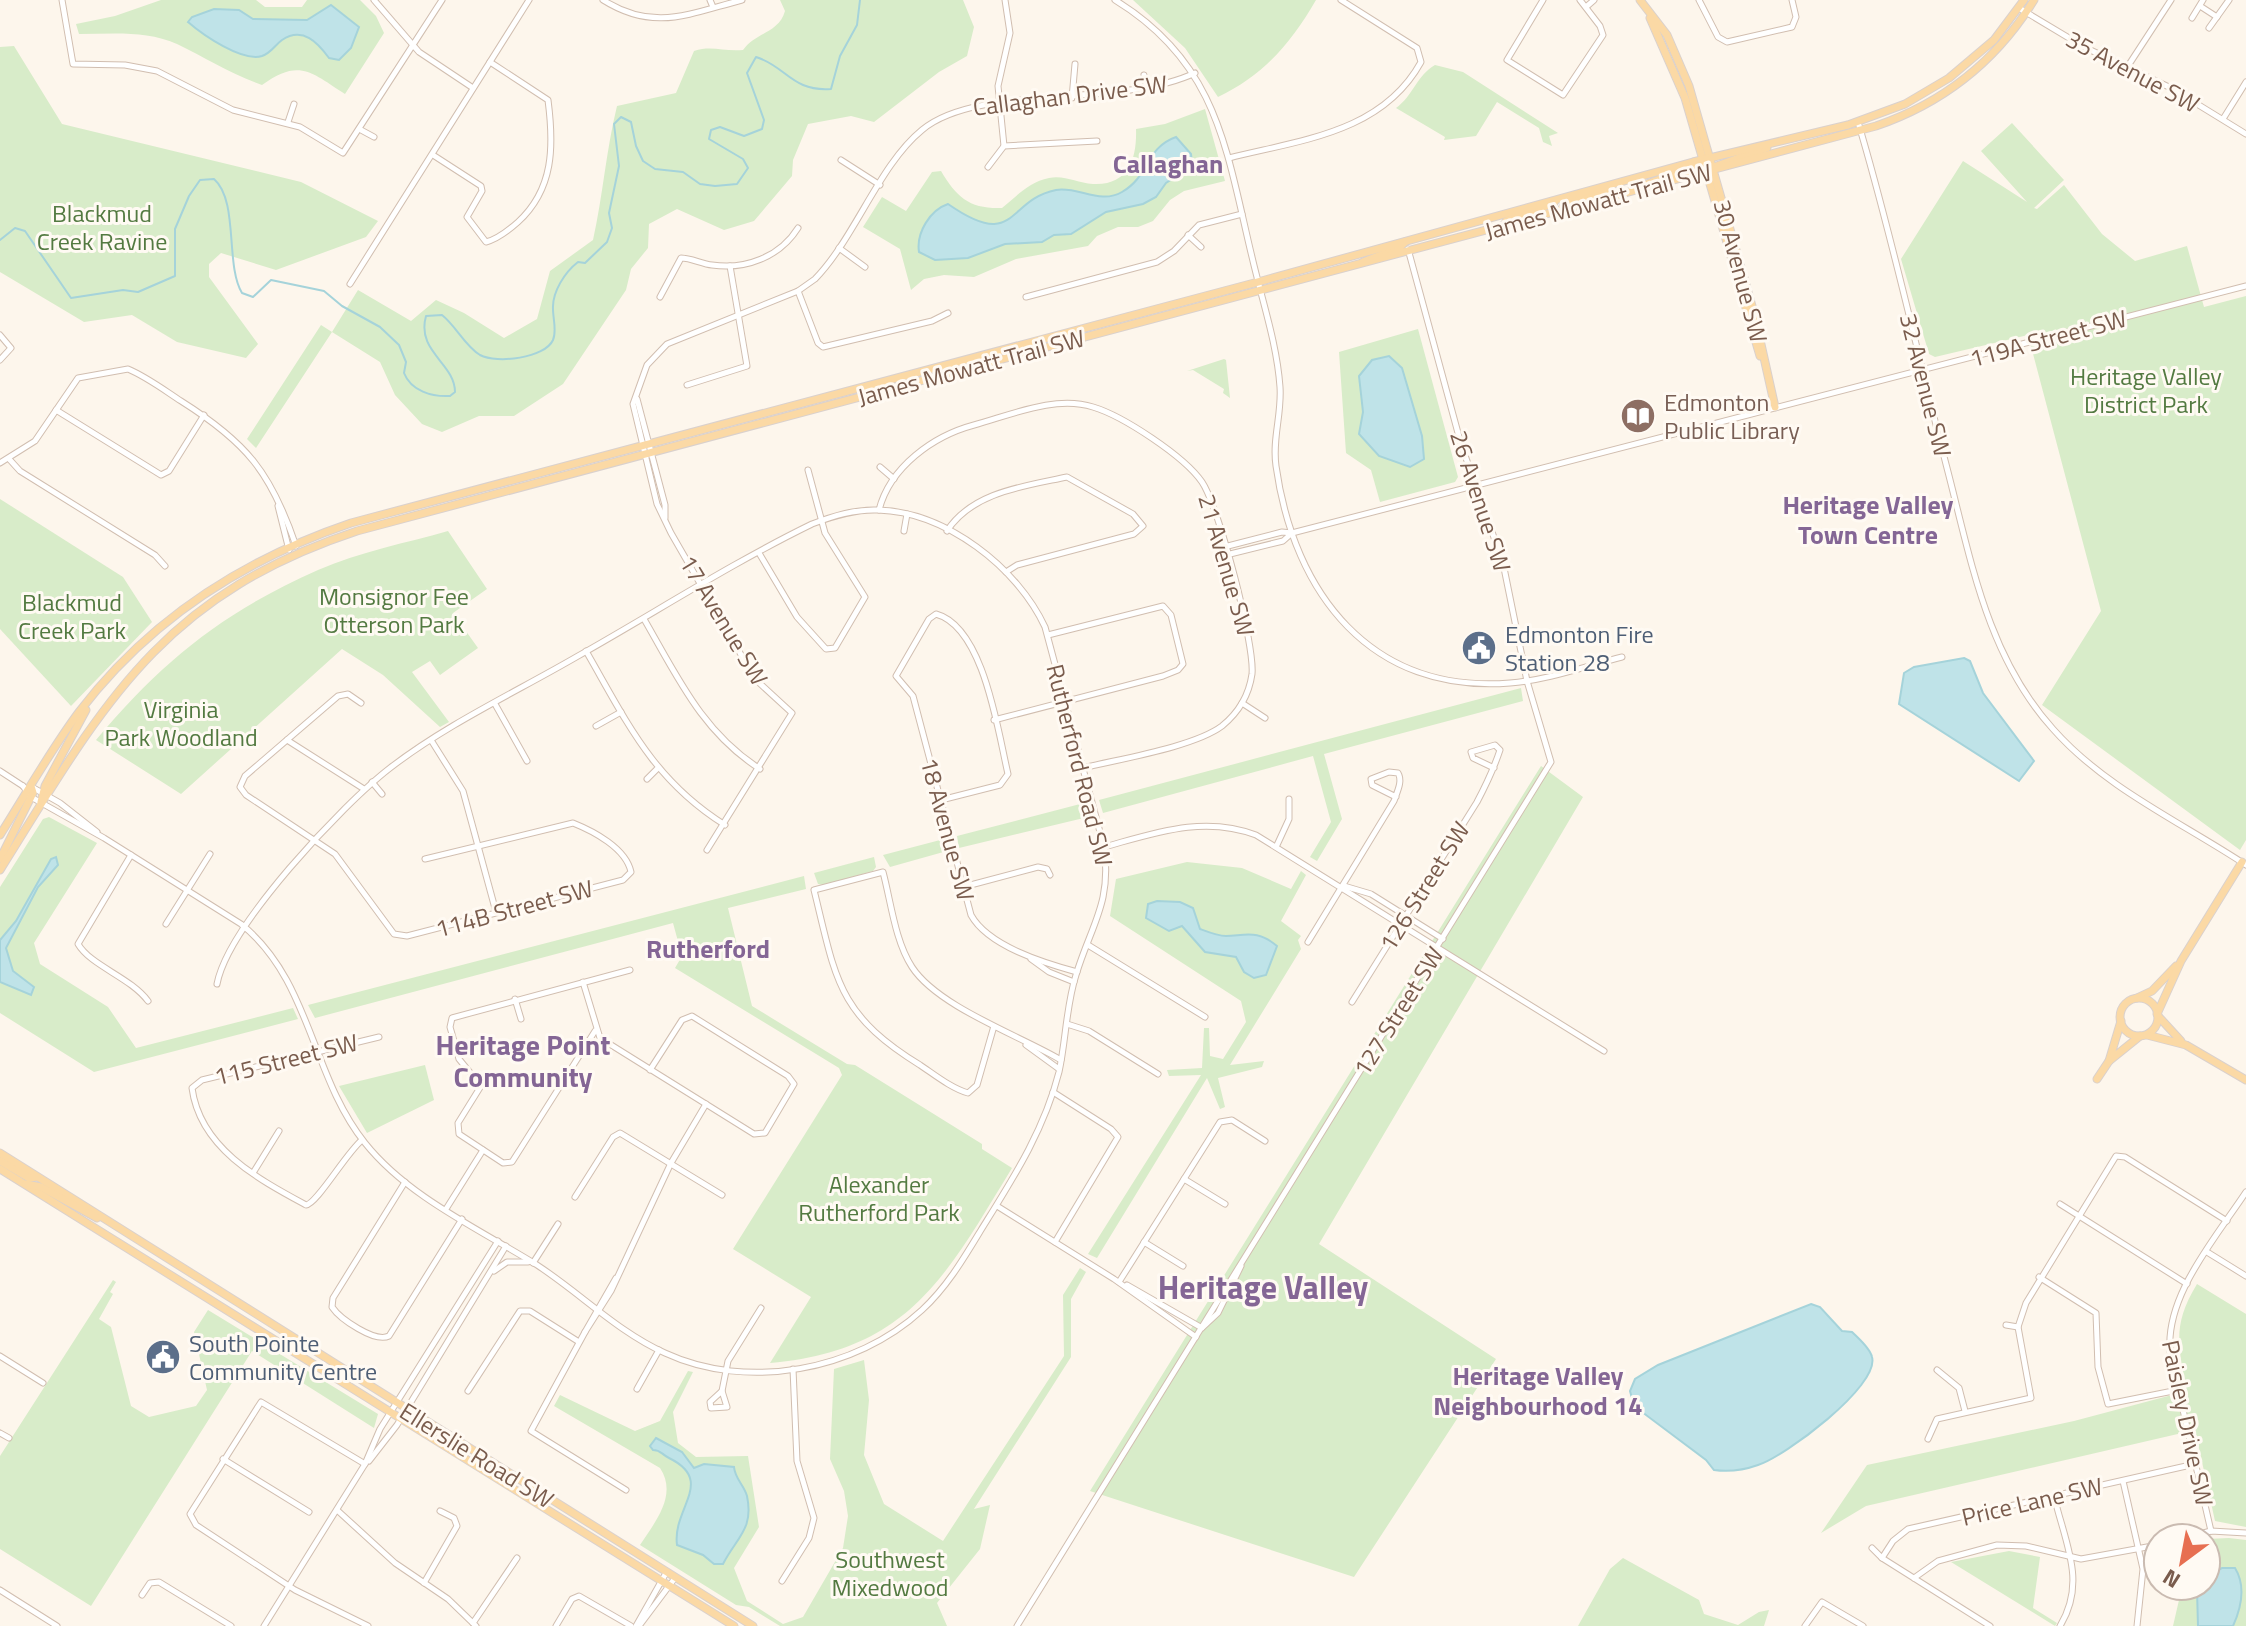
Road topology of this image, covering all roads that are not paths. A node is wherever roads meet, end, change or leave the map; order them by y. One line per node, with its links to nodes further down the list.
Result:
1 (62, 0): 40 (street)
2 (374, 0): 27 (street)
3 (442, 0): 27 (street)
4 (529, 0): 28 (street)
5 (603, 0): 21 (street)
6 (710, 0): 21 (street)
7 (742, 0): 21 (street)
8 (1005, 0): 38 (street)
9 (1115, 0): 31 (street)
10 (1341, 0): 48 (street)
11 (1543, 0): 22 (street)
12 (1580, 0): 22 (street)
13 (1594, 0): 22 (street)
14 (1639, 0): 50 (main road, 30 Avenue SW)
15 (1699, 0): 16 (street)
16 (1792, 0)
17 (2034, 0): 23 (main road, James Mowatt Trail SW)
18 (2171, 0): 30 (street)
19 (2228, 0): 24 (street)
20 (2201, 3): 24 (street); 25 (street)
21 (713, 7)
22 (1586, 7)
23 (2023, 7): 30 (street, 35 Avenue SW); 41 (main road, James Mowatt Trail SW)
24 (2217, 17): 26 (street)
25 (2192, 18)
26 (2209, 28)
27 (413, 46): 34 (street); 42 (street)
28 (490, 62): 34 (street); 47 (street)
29 (1075, 64): 36 (street)
30 (2128, 66): 39 (street, 35 Avenue SW)
31 (1195, 73): 35 (street, Callaghan Drive SW); 48 (street)
32 (1144, 75): 35 (street)
33 (2246, 82): 39 (street)
34 (473, 88): 47 (street)
35 (1147, 89): 36 (street, Callaghan Drive SW)
36 (1072, 98): 38 (street, Callaghan Drive SW)
37 (294, 104): 40 (street)
38 (1000, 104): 46 (street); 53 (street, Callaghan Drive SW)
39 (2223, 119): 43 (street, 35 Avenue SW)
40 (288, 122): 42 (street)
41 (1859, 126): 50 (main road, James Mowatt Trail SW); 50 (main road, James Mowatt Trail SW); 78 (street, 32 Avenue SW)
42 (361, 130): 44 (street)
43 (2246, 134)
44 (374, 137)
45 (1097, 141): 46 (street)
46 (1004, 146): 51 (street)
47 (433, 155): 68 (street)
48 (1229, 158): 56 (street)
49 (841, 160): 53 (street)
50 (1708, 165): 52 (main road, James Mowatt Trail SW); 55 (main road, James Mowatt Trail SW); 81 (main road, 30 Avenue SW)
51 (988, 167)
52 (1646, 174): 54 (main road, James Mowatt Trail SW); 55 (main road)
53 (880, 185): 62 (street, Callaghan Drive SW)
54 (1557, 198): 58 (main road); 60 (main road, James Mowatt Trail SW)
55 (1560, 210): 58 (main road, James Mowatt Trail SW)
56 (1242, 214): 59 (street); 67 (street)
57 (798, 228): 64 (street)
58 (1477, 233): 63 (main road, James Mowatt Trail SW)
59 (1188, 235): 61 (street); 73 (street)
60 (1406, 240): 63 (street, 26 Avenue SW); 66 (main road); 67 (main road, James Mowatt Trail SW)
61 (1201, 247)
62 (839, 248): 65 (street); 70 (street, Callaghan Drive SW)
63 (1409, 253): 66 (main road, James Mowatt Trail SW); 92 (street, 26 Avenue SW)
64 (730, 266): 72 (street); 75 (street)
65 (865, 267)
66 (1355, 267): 71 (main road, James Mowatt Trail SW)
67 (1258, 282): 71 (street); 84 (main road, James Mowatt Trail SW)
68 (350, 284)
69 (2246, 286): 78 (street, 119A Street SW)
70 (798, 291): 74 (street); 75 (street, Callaghan Drive SW)
71 (1260, 292): 86 (main road, James Mowatt Trail SW); 98 (street)
72 (660, 297)
73 (1026, 297)
74 (948, 313)
75 (739, 315): 79 (street); 80 (street, Callaghan Drive SW)
76 (0, 335): 77 (street)
77 (0, 360)
78 (1922, 370): 81 (street, 119A Street SW); 153 (street, 32 Avenue SW)
79 (687, 385)
80 (637, 399): 84 (street); 85 (street, Callaghan Drive SW)
81 (1775, 407): 92 (street, 119A Street SW)
82 (56, 410): 83 (street); 83 (street); 87 (street)
83 (204, 415): 100 (street)
84 (650, 442): 85 (main road, James Mowatt Trail SW); 86 (street, 17 Avenue SW)
85 (641, 445): 86 (street, 17 Avenue SW); 100 (main road, James Mowatt Trail SW)
86 (648, 453): 100 (main road, James Mowatt Trail SW); 105 (street, 17 Avenue SW)
87 (10, 460): 88 (street); 103 (street)
88 (0, 463)
89 (880, 467): 91 (street)
90 (808, 470): 95 (street)
91 (894, 479): 93 (street); 99 (street, 21 Avenue SW)
92 (1474, 485): 98 (street, 119A Street SW); 110 (street, 26 Avenue SW)
93 (879, 510): 94 (street, Rutherford Road SW); 95 (street, Rutherford Road SW)
94 (907, 514): 96 (street); 97 (street, Rutherford Road SW)
95 (821, 521): 101 (street, Rutherford Road SW); 101 (street)
96 (904, 531)
97 (947, 531): 104 (street, Rutherford Road SW); 104 (street)
98 (1292, 533): 99 (street, 119A Street SW); 102 (street, 119A Street SW); 110 (street)
99 (1224, 547): 102 (street, 21 Avenue SW)
100 (293, 549): 111 (main road, James Mowatt Trail SW); 133 (main road, James Mowatt Trail SW)
101 (759, 553): 105 (street, Rutherford Road SW)
102 (1226, 555): 114 (street, 21 Avenue SW)
103 (165, 566)
104 (1006, 572): 107 (street, Rutherford Road SW)
105 (702, 586): 106 (street, Rutherford Road SW); 127 (street, 17 Avenue SW)
106 (644, 619): 108 (street, Rutherford Road SW); 127 (street)
107 (1048, 635): 112 (street, Rutherford Road SW); 112 (street)
108 (586, 651): 115 (street, Rutherford Road SW); 116 (street)
109 (1622, 657): 110 (street)
110 (1527, 681): 123 (street, 26 Avenue SW)
111 (94, 694): 132 (main road, James Mowatt Trail SW); 133 (main road)
112 (1066, 702): 118 (street); 124 (street, Rutherford Road SW)
113 (361, 703): 120 (street)
114 (1242, 703): 117 (street); 124 (street)
115 (495, 704): 121 (street, Rutherford Road SW); 122 (street)
116 (621, 712): 119 (street); 126 (street)
117 (1265, 718)
118 (994, 720): 137 (street); 137 (street, 18 Avenue SW)
119 (596, 726)
120 (287, 740): 131 (street); 144 (street)
121 (431, 740): 130 (street, Rutherford Road SW); 146 (street)
122 (527, 761)
123 (1551, 762): 164 (street, 127 Street SW)
124 (1083, 768): 147 (street, Rutherford Road SW)
125 (1494, 768): 125 (street); 160 (street, 126 Street SW)
126 (657, 769): 129 (street); 140 (street)
127 (760, 769): 140 (street)
128 (0, 771): 132 (street)
129 (647, 779)
130 (372, 782): 131 (street, Rutherford Road SW); 134 (street)
131 (364, 789): 144 (street, Rutherford Road SW)
132 (28, 791): 133 (street, Rutherford Road SW); 138 (street, Rutherford Road SW); 142 (main road, James Mowatt Trail SW); 151 (main road)
133 (44, 794): 138 (main road); 143 (street, Rutherford Road SW)
134 (382, 794)
135 (1396, 797): 135 (street); 156 (street)
136 (1289, 799): 145 (street)
137 (941, 800): 157 (street, 18 Avenue SW)
138 (42, 804): 143 (street, Rutherford Road SW); 154 (main road)
139 (1217, 815): 141 (street)
140 (725, 825): 148 (street)
141 (1217, 825): 145 (street); 147 (street)
142 (0, 835)
143 (104, 838): 150 (street, Rutherford Road SW)
144 (315, 839): 159 (street, 114B Street SW); 163 (street, Rutherford Road SW)
145 (1277, 845): 156 (street)
146 (478, 846): 152 (street); 159 (street); 159 (street, 114B Street SW)
147 (1104, 847): 166 (street, Rutherford Road SW)
148 (707, 850)
149 (210, 854): 158 (street)
150 (131, 855): 158 (street, Rutherford Road SW); 177 (street)
151 (0, 859)
152 (425, 859)
153 (2244, 863): 169 (main road)
154 (0, 870)
155 (1050, 875): 157 (street)
156 (1343, 885): 160 (street); 162 (street); 165 (street)
157 (963, 887): 168 (street, 18 Avenue SW)
158 (188, 890): 161 (street); 163 (street, Rutherford Road SW)
159 (496, 912)
160 (1406, 916): 162 (street, 126 Street SW); 164 (street)
161 (166, 924)
162 (1400, 924): 167 (street); 178 (street, 126 Street SW)
163 (246, 928): 174 (street); 190 (street, Rutherford Road SW)
164 (1443, 939): 167 (street, 127 Street SW)
165 (1308, 942)
166 (1088, 945): 171 (street, Rutherford Road SW); 180 (street)
167 (1438, 947): 191 (street); 242 (street, 127 Street SW)
168 (1031, 959): 171 (street, 18 Avenue SW); 173 (street, 18 Avenue SW)
169 (2181, 961): 176 (main road); 179 (main road)
170 (630, 970): 172 (street)
171 (1077, 972): 173 (street, Rutherford Road SW)
172 (583, 982): 175 (street); 185 (street)
173 (1074, 982): 183 (street, Rutherford Road SW)
174 (217, 984)
175 (515, 999): 181 (street); 204 (street)
176 (2136, 999): 179 (main road); 182 (main road)
177 (148, 1001)
178 (1352, 1002)
179 (2158, 1015): 186 (main road); 189 (main road)
180 (1205, 1017)
181 (521, 1019)
182 (2121, 1021): 186 (main road); 193 (main road)
183 (1067, 1024): 192 (street, Rutherford Road SW); 196 (street)
184 (994, 1026): 184 (street); 188 (street)
185 (595, 1031): 195 (street); 204 (street)
186 (2142, 1035): 189 (main road); 193 (main road)
187 (379, 1037): 190 (street, 115 Street SW)
188 (1026, 1045): 192 (street); 194 (street)
189 (2186, 1045): 198 (main road)
190 (319, 1050): 202 (street, Rutherford Road SW); 209 (street, 115 Street SW)
191 (1604, 1051)
192 (1061, 1060): 194 (street, Rutherford Road SW)
193 (2109, 1061): 197 (main road)
194 (1059, 1069): 199 (street, Rutherford Road SW)
195 (650, 1070): 200 (street); 200 (street)
196 (1158, 1074)
197 (2097, 1079)
198 (2246, 1082)
199 (1053, 1092): 219 (street, Rutherford Road SW); 227 (street)
200 (706, 1104): 207 (street)
201 (279, 1131): 209 (street)
202 (362, 1140): 209 (street); 212 (street, Rutherford Road SW)
203 (1265, 1141): 211 (street)
204 (483, 1150): 220 (street)
205 (0, 1153): 210 (main road, Ellerslie Road SW)
206 (0, 1161): 210 (main road)
207 (671, 1163): 215 (street); 216 (street); 238 (street)
208 (0, 1169): 213 (main road, Ellerslie Road SW)
209 (253, 1173)
210 (38, 1177): 225 (main road, Ellerslie Road SW)
211 (1184, 1179): 217 (street); 228 (street)
212 (405, 1182): 220 (street, Rutherford Road SW); 222 (street)
213 (25, 1185): 225 (main road); 255 (main road, Ellerslie Road SW)
214 (2246, 1192): 223 (street, Paisley Drive SW)
215 (722, 1195)
216 (575, 1197)
217 (1225, 1204)
218 (2060, 1204): 221 (street)
219 (997, 1206): 227 (street); 247 (street, Rutherford Road SW)
220 (446, 1209): 222 (street, Rutherford Road SW)
221 (2078, 1215): 223 (street); 235 (street); 237 (street)
222 (462, 1219): 226 (street, Rutherford Road SW)
223 (2227, 1221): 230 (street, Paisley Drive SW)
224 (558, 1224): 231 (street)
225 (124, 1231): 255 (main road, Ellerslie Road SW)
226 (498, 1241): 229 (street, Rutherford Road SW); 255 (street)
227 (1055, 1242): 236 (street)
228 (1144, 1242): 232 (street); 236 (street)
229 (506, 1246): 231 (street, Rutherford Road SW); 233 (street)
230 (2207, 1252): 234 (street); 237 (street, Paisley Drive SW)
231 (533, 1263): 233 (street); 238 (street, Rutherford Road SW)
232 (1183, 1266)
233 (488, 1276): 257 (street)
234 (2246, 1276)
235 (2039, 1277): 241 (street); 252 (street)
236 (1119, 1282): 242 (street); 243 (street)
237 (2187, 1284): 252 (street, Paisley Drive SW)
238 (599, 1308): 244 (street); 245 (street, Rutherford Road SW)
239 (761, 1308): 248 (street)
240 (2006, 1325): 241 (street)
241 (2018, 1327): 256 (street)
242 (1202, 1328): 243 (street, 127 Street SW)
243 (1196, 1337): 299 (street, 127 Street SW)
244 (579, 1342): 253 (street); 265 (street)
245 (659, 1350): 248 (street, Rutherford Road SW); 251 (street)
246 (0, 1356): 250 (street)
247 (793, 1369): 248 (street, Rutherford Road SW); 284 (street)
248 (725, 1370): 254 (street)
249 (1937, 1370): 256 (street)
250 (43, 1383)
251 (637, 1389)
252 (2178, 1390): 263 (street, Paisley Drive SW)
253 (468, 1391)
254 (722, 1391)
255 (394, 1408): 257 (main road, Ellerslie Road SW); 262 (street)
256 (1965, 1411): 260 (street)
257 (404, 1414): 262 (street); 281 (main road, Ellerslie Road SW)
258 (0, 1433): 259 (street)
259 (9, 1438)
260 (1928, 1439)
261 (223, 1459): 262 (street); 269 (street); 286 (street)
262 (365, 1464): 267 (street)
263 (2195, 1464): 264 (street, Price Lane SW); 270 (street, Paisley Drive SW)
264 (2123, 1481): 266 (street, Price Lane SW); 277 (street)
265 (626, 1490)
266 (2054, 1496): 279 (street, Price Lane SW); 280 (street)
267 (337, 1510): 273 (street); 286 (street)
268 (440, 1511): 285 (street)
269 (309, 1512)
270 (2209, 1522)
271 (2222, 1532): 272 (street)
272 (2246, 1533)
273 (373, 1542): 274 (street); 285 (street)
274 (365, 1548)
275 (1872, 1548): 279 (street)
276 (2142, 1548): 277 (street)
277 (2139, 1549): 280 (street); 304 (street)
278 (517, 1558): 290 (street)
279 (1882, 1558): 283 (street)
280 (2072, 1558): 283 (street); 303 (street)
281 (663, 1577): 282 (main road, Ellerslie Road SW); 287 (main road, Ellerslie Road SW); 296 (street)
282 (675, 1578): 287 (street); 298 (main road, Ellerslie Road SW)
283 (1914, 1578): 302 (street)
284 (782, 1581)
285 (424, 1583): 290 (street)
286 (289, 1586): 293 (street); 294 (street)
287 (669, 1586): 296 (street); 297 (main road, Ellerslie Road SW)
288 (0, 1590): 291 (street)
289 (142, 1595): 292 (street)
290 (475, 1624)
291 (57, 1626)
292 (231, 1626)
293 (264, 1626)
294 (368, 1626)
295 (556, 1626): 296 (street)
296 (635, 1626)
297 (734, 1626)
298 (753, 1626)
299 (1017, 1626)
300 (1805, 1626): 301 (street)
301 (1863, 1626)
302 (1990, 1626)
303 (2060, 1626)
304 (2137, 1626)

